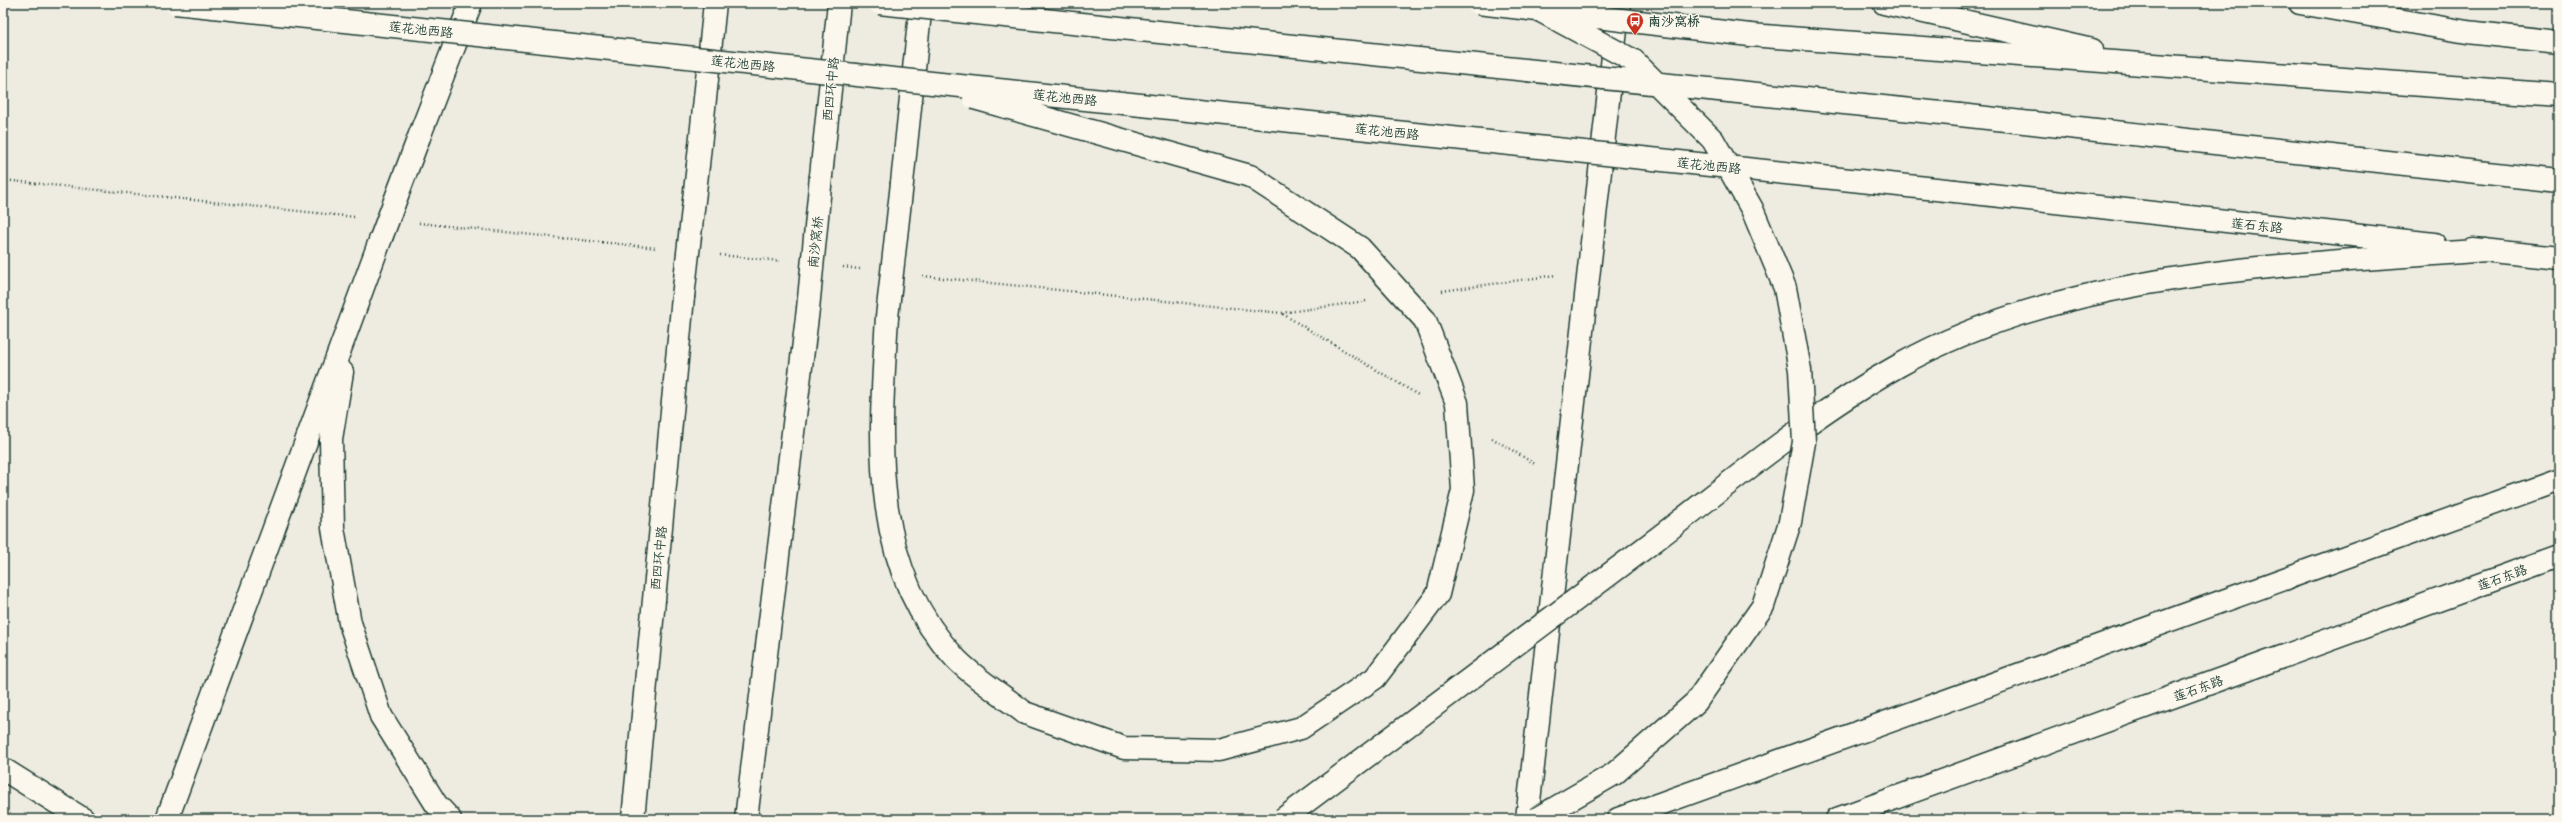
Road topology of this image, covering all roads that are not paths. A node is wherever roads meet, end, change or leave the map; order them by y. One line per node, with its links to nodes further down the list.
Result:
1 (175, 3): 14 (main road, 莲花池西路, bridge)
2 (471, 3): 21 (main road, bridge)
3 (715, 3): 28 (main road, 西四环中路, bridge)
4 (839, 3): 16 (main road, 西四环中路)
5 (879, 3): 17 (main road, bridge)
6 (921, 3): 14 (main road, bridge)
7 (1478, 3): 13 (main road, bridge)
8 (1526, 3): 32 (main road, bridge)
9 (1619, 3): 31 (main road)
10 (1884, 3): 13 (main road)
11 (2300, 3): 12 (main road)
12 (2559, 42)
13 (2165, 67): 15 (main road)
14 (915, 81): 18 (main road, 莲花池西路, bridge)
15 (2559, 95)
16 (822, 176): 29 (main road, 南沙窝桥, bridge)
17 (2559, 180)
18 (1954, 191): 19 (main road, 莲石东路)
19 (2486, 250): 20 (main road, 莲石东路); 30 (main road, bridge)
20 (2559, 258)
21 (350, 321): 26 (main road); 27 (main road)
22 (2559, 480): 33 (main road)
23 (2559, 556): 34 (main road, 莲石东路)
24 (3, 769): 25 (main road)
25 (83, 819)
26 (167, 819)
27 (450, 819)
28 (633, 819)
29 (746, 819)
30 (1283, 819)
31 (1527, 819)
32 (1536, 819)
33 (1618, 819)
34 (1837, 819)

